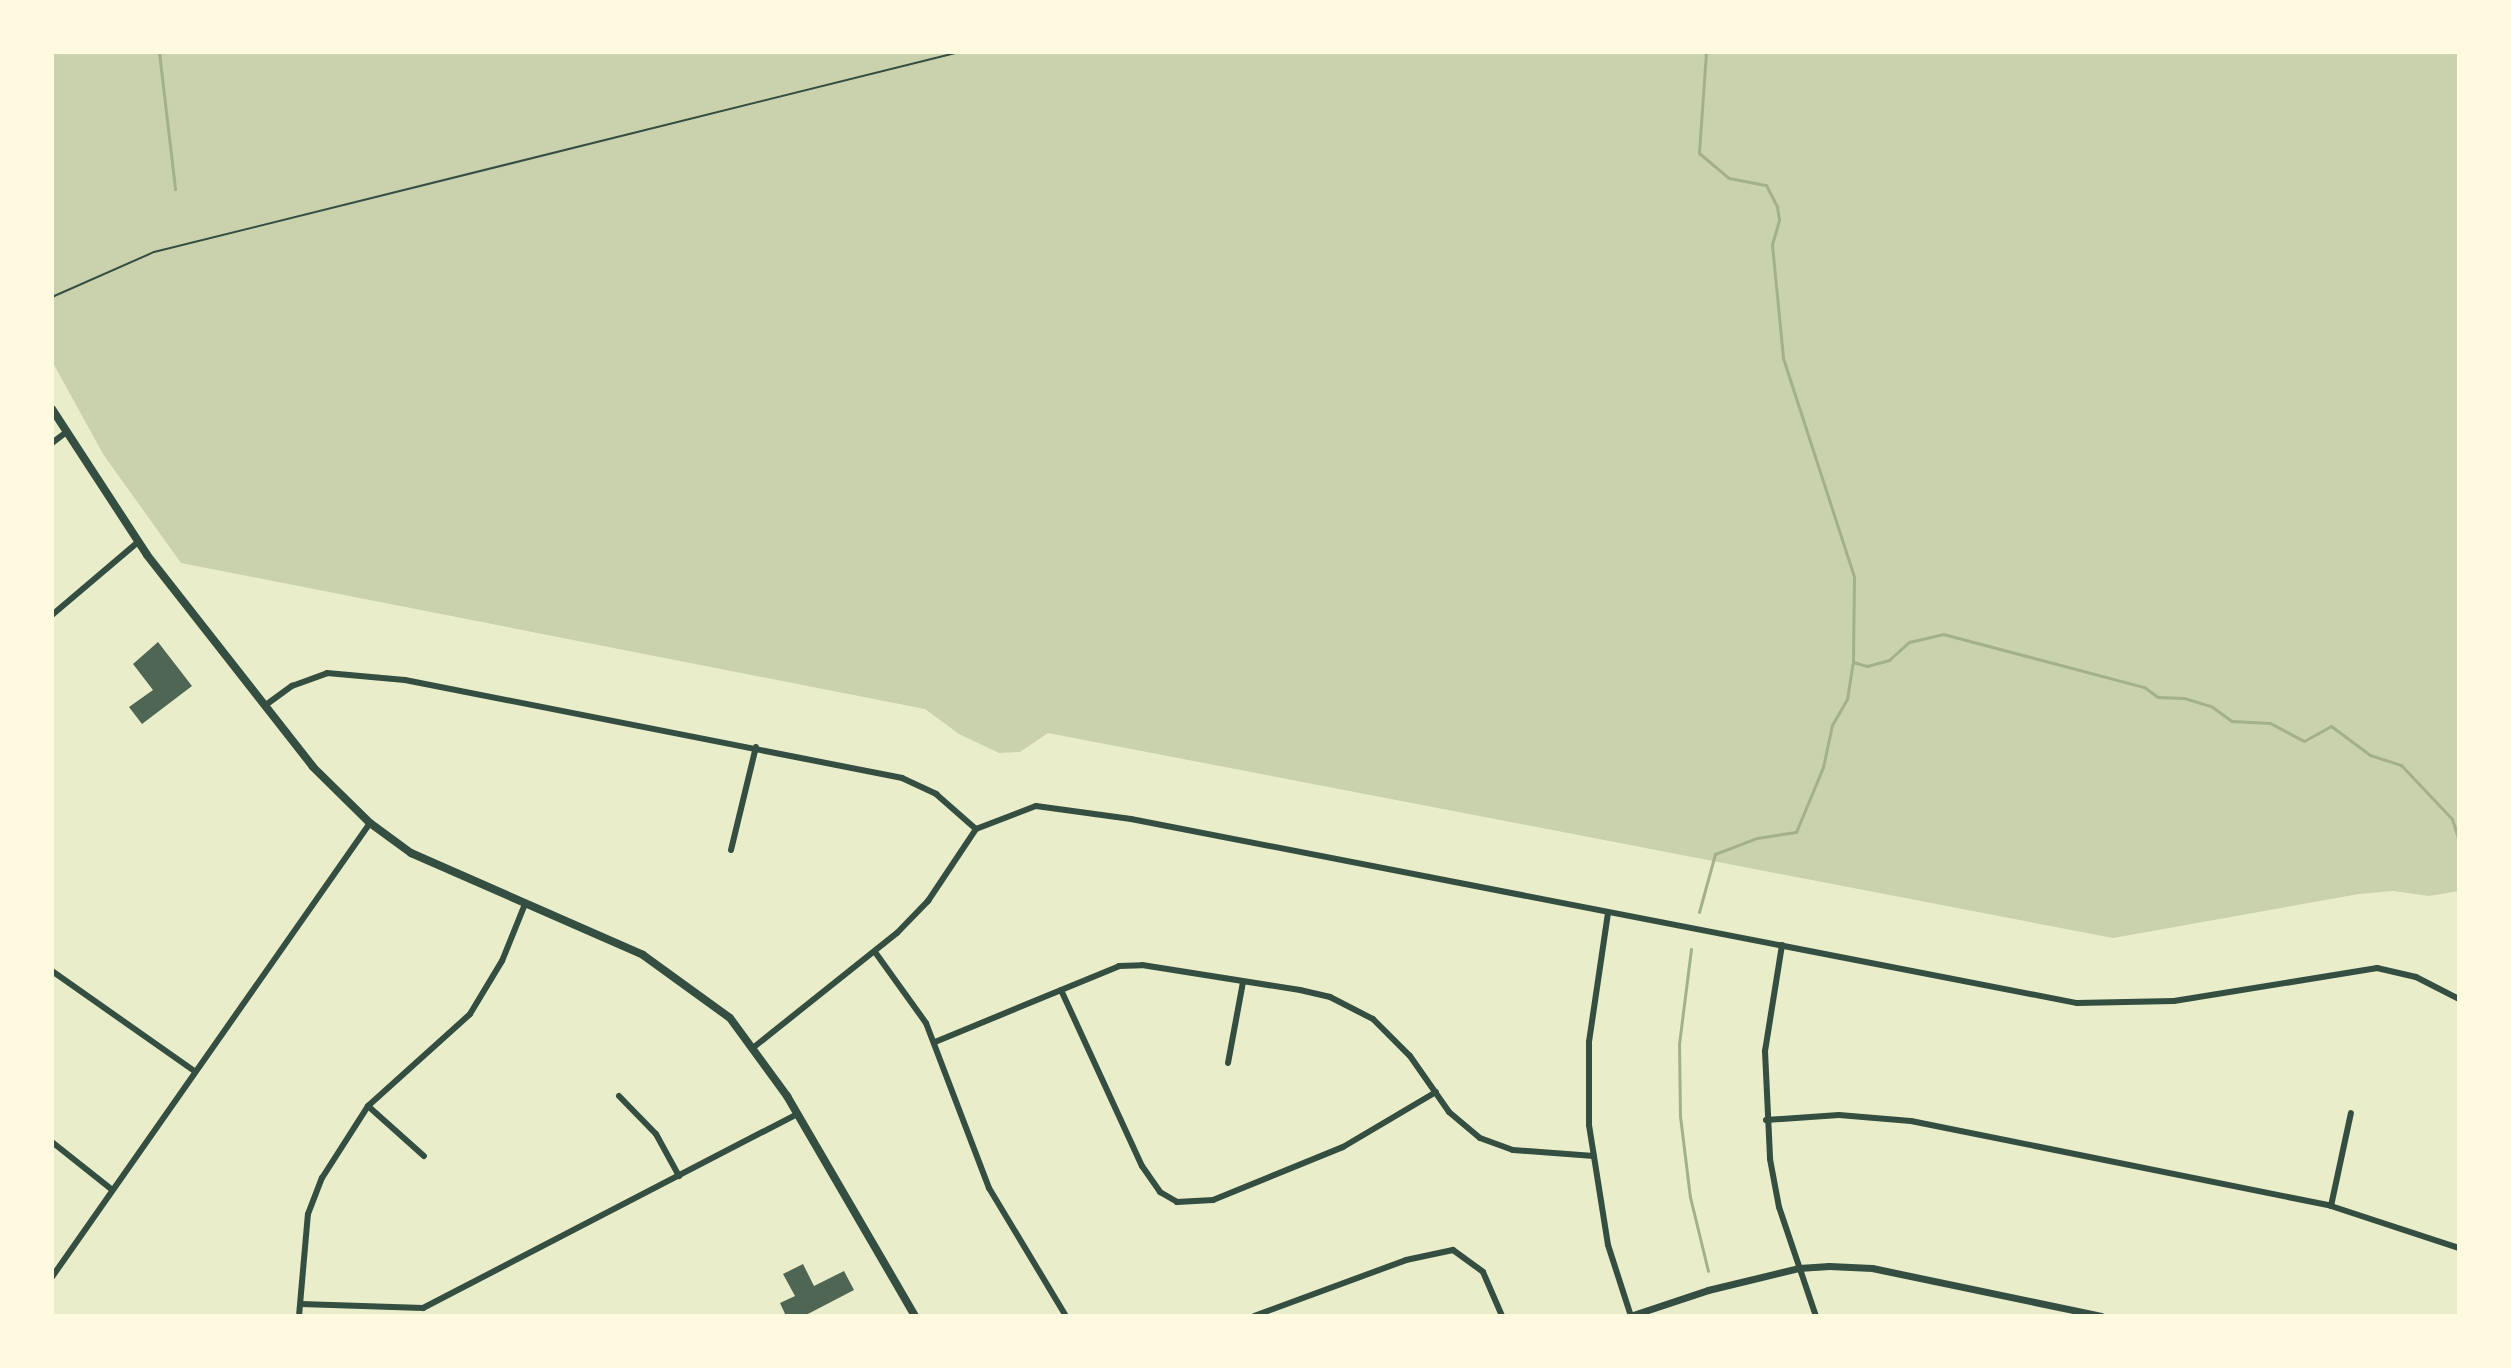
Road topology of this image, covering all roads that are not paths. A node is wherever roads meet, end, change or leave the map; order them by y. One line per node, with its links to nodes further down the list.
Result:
1 (52, 409): 2 (main road)
2 (64, 434): 3 (street); 4 (main road)
3 (52, 443)
4 (138, 542): 5 (street); 6 (main road)
5 (52, 615)
6 (267, 704): 7 (street); 8 (main road)
7 (756, 747): 9 (street); 10 (street)
8 (370, 823): 11 (main road); 22 (street)
9 (976, 829): 12 (street); 14 (street)
10 (731, 850)
11 (525, 904): 20 (main road); 25 (street)
12 (1608, 913): 13 (street); 31 (street)
13 (1782, 945): 18 (street); 28 (street)
14 (875, 952): 19 (street); 20 (street)
15 (52, 971): 22 (street)
16 (1243, 982): 17 (street); 21 (street); 23 (street)
17 (1061, 990): 19 (street); 23 (street)
18 (2459, 999)
19 (935, 1042): 41 (street)
20 (754, 1047): 27 (main road)
21 (1228, 1063)
22 (193, 1070): 33 (street)
23 (1436, 1092): 31 (street)
24 (619, 1096): 32 (street)
25 (368, 1106): 30 (street); 38 (street)
26 (2351, 1113): 34 (street)
27 (798, 1114): 32 (street); 40 (main road)
28 (1766, 1120): 34 (street); 36 (street)
29 (52, 1142): 33 (street)
30 (424, 1156)
31 (1594, 1156): 44 (street)
32 (679, 1176): 38 (street)
33 (111, 1189): 37 (street)
34 (2331, 1206): 35 (street)
35 (2459, 1248)
36 (1799, 1268): 44 (street); 45 (street); 46 (street)
37 (52, 1277)
38 (301, 1304): 39 (street)
39 (299, 1316)
40 (915, 1316)
41 (1066, 1316)
42 (1254, 1316): 43 (street)
43 (1502, 1316)
44 (1630, 1316)
45 (1816, 1316)
46 (2101, 1316)

